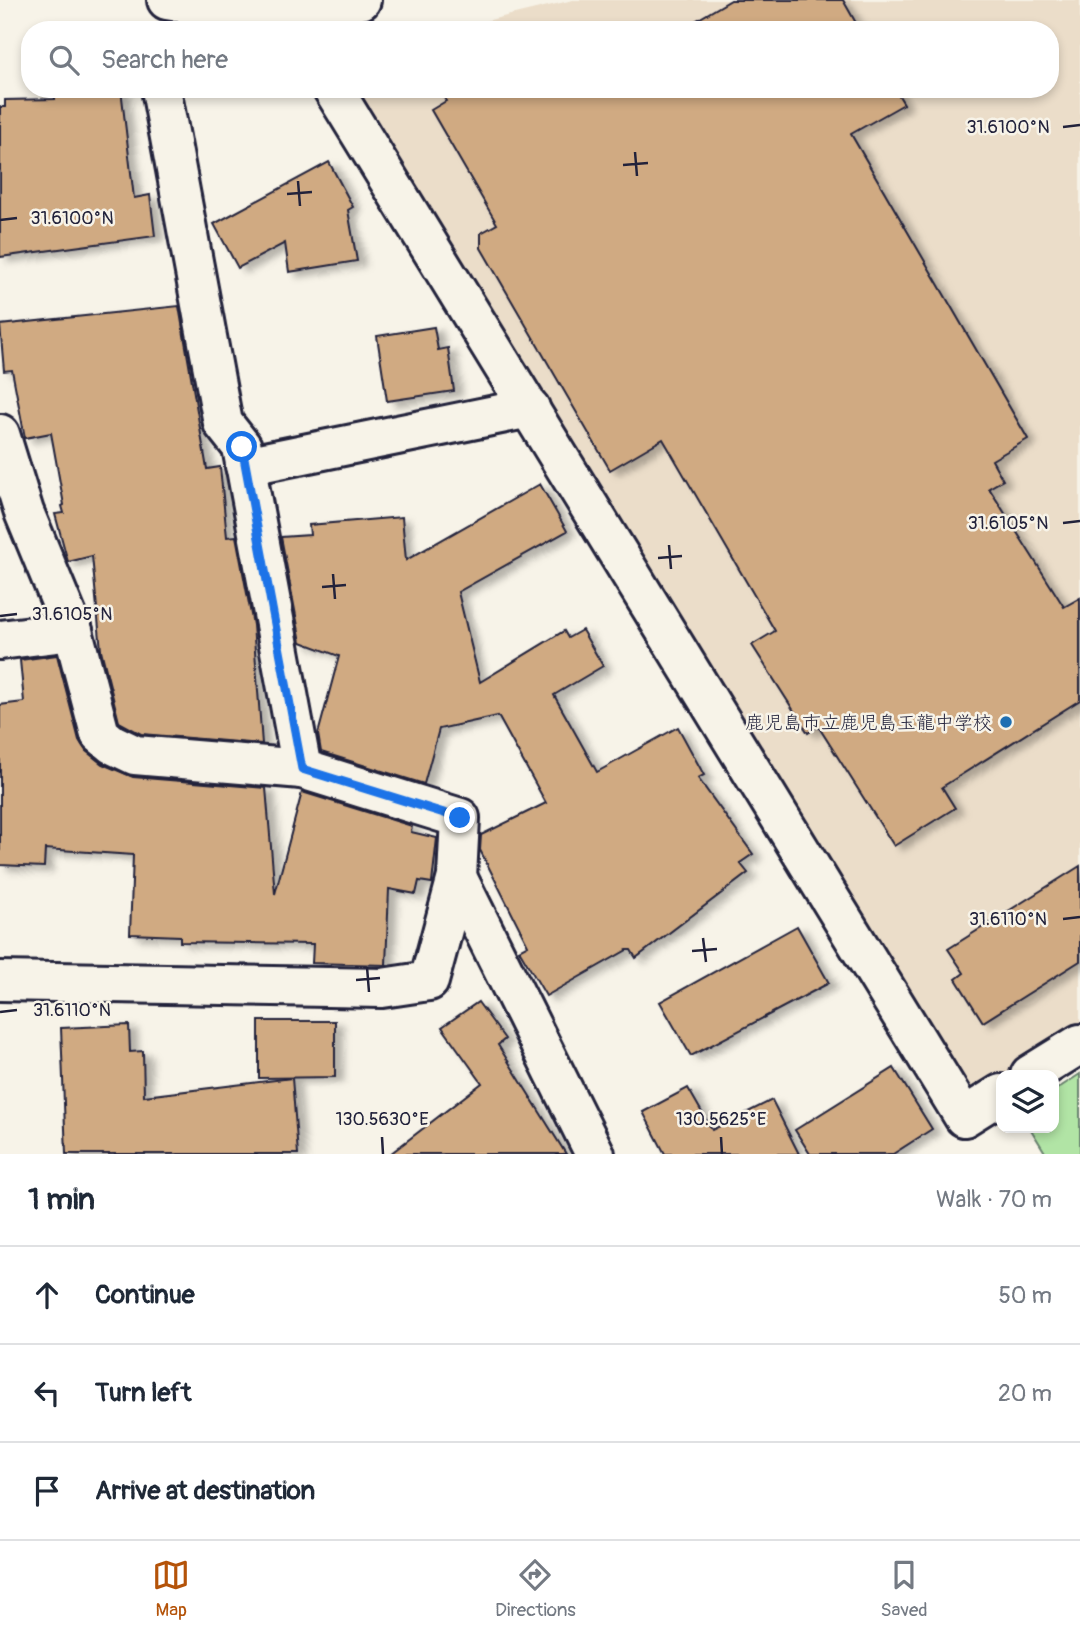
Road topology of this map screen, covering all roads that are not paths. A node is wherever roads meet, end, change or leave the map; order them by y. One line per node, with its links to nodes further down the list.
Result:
1 (361, 0): 3 (street)
2 (167, 11): 3 (street)
3 (309, 20)
4 (163, 98): 8 (street)
5 (339, 98): 6 (street)
6 (530, 408): 8 (street); 16 (street)
7 (0, 434): 9 (street)
8 (245, 466): 11 (street)
9 (73, 631): 10 (street); 11 (street)
10 (0, 640)
11 (302, 769): 12 (street)
12 (457, 877): 13 (street); 17 (street)
13 (0, 981)
14 (1080, 1044): 15 (street)
15 (1038, 1070)
16 (996, 1097)
17 (595, 1154)

